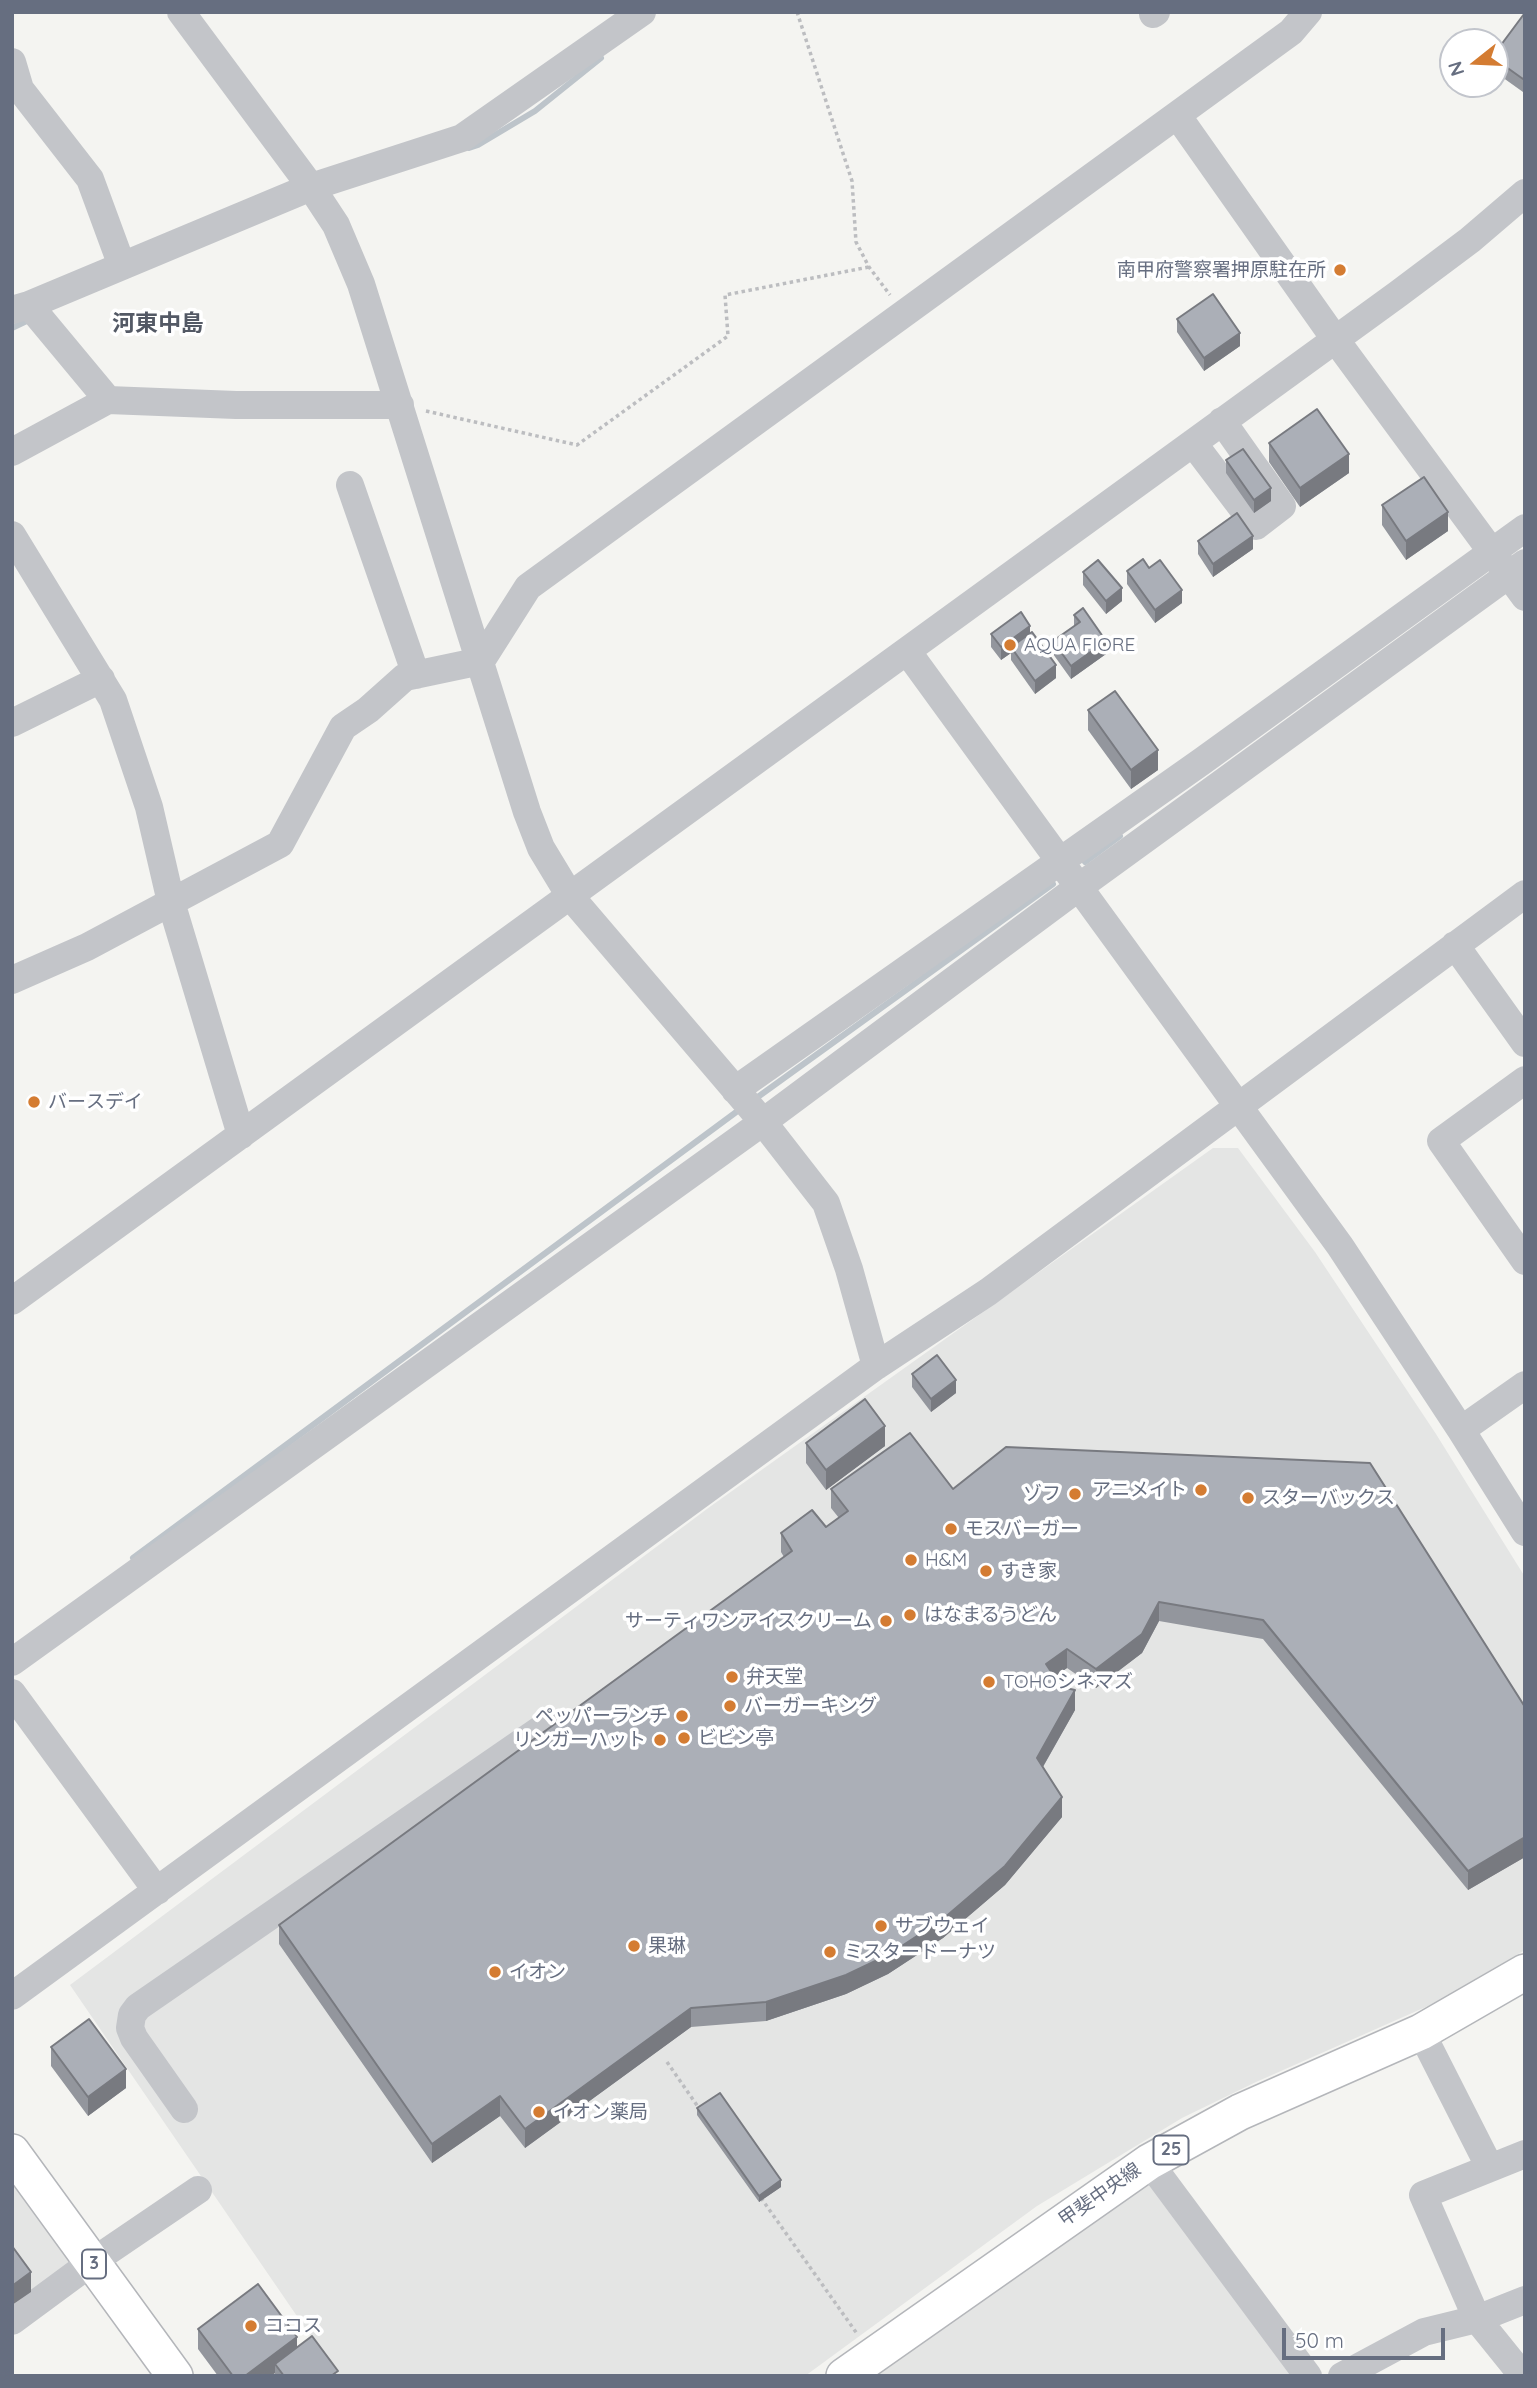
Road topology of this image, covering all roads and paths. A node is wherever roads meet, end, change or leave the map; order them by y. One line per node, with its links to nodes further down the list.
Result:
1 (181, 12): 7 (street)
2 (642, 12): 7 (street)
3 (797, 12): 10 (path)
4 (1308, 12): 6 (street)
5 (12, 62): 9 (street)
6 (1177, 115): 12 (street); 13 (street)
7 (311, 187): 9 (street); 15 (street)
8 (1525, 193): 13 (street)
9 (122, 266): 11 (street)
10 (869, 267): 12 (path); 15 (path)
11 (20, 307): 14 (street)
12 (904, 313): 26 (street)
13 (1335, 339): 16 (street); 22 (street)
14 (108, 400): 15 (street); 18 (street)
15 (400, 405): 26 (street)
16 (1222, 421): 17 (street); 17 (street)
17 (1192, 443): 25 (street)
18 (12, 452)
19 (350, 485): 27 (street)
20 (1525, 528): 22 (street)
21 (12, 535): 28 (street)
22 (1491, 552): 23 (street); 30 (street)
23 (1516, 569): 24 (street); 31 (street)
24 (1525, 597)
25 (907, 651): 30 (street); 33 (street)
26 (481, 661): 27 (street); 33 (street)
27 (416, 675): 34 (street)
28 (101, 679): 29 (street); 34 (street)
29 (12, 723)
30 (1059, 860): 31 (street); 39 (street)
31 (1079, 887): 40 (street); 41 (street)
32 (1525, 894): 35 (street)
33 (570, 896): 39 (street); 42 (street)
34 (171, 902): 36 (street); 42 (street)
35 (1455, 945): 37 (street); 40 (street)
36 (12, 980)
37 (1525, 1044)
38 (1525, 1080): 43 (street)
39 (735, 1090): 41 (street)
40 (1238, 1105): 45 (street); 47 (street)
41 (763, 1122): 45 (street); 49 (street)
42 (241, 1135): 44 (street)
43 (1525, 1261)
44 (12, 1301)
45 (876, 1366): 52 (street)
46 (1525, 1385): 47 (street)
47 (1461, 1430): 48 (street)
48 (1525, 1532)
49 (12, 1662)
50 (12, 1693): 52 (street)
51 (576, 1744): 57 (street)
52 (157, 1891): 54 (street)
53 (1525, 1972): 55 (main road, 甲斐中央線 / 25)
54 (12, 1996)
55 (1421, 2032): 61 (main road, 甲斐中央線 / 25); 62 (street)
56 (667, 2062): 58 (path)
57 (184, 2109)
58 (707, 2120)
59 (12, 2152): 65 (main road, 3)
60 (1525, 2154): 62 (street)
61 (1149, 2162): 71 (main road, 甲斐中央線 / 25); 72 (street)
62 (1490, 2168): 67 (street)
63 (755, 2189): 69 (path)
64 (198, 2190): 65 (street)
65 (92, 2262): 68 (street); 70 (main road, 3)
66 (1525, 2300): 67 (street)
67 (1477, 2319): 73 (street); 74 (street)
68 (12, 2321)
69 (865, 2345)
70 (175, 2376)
71 (844, 2376)
72 (1308, 2376)
73 (1342, 2376)
74 (1523, 2376)

